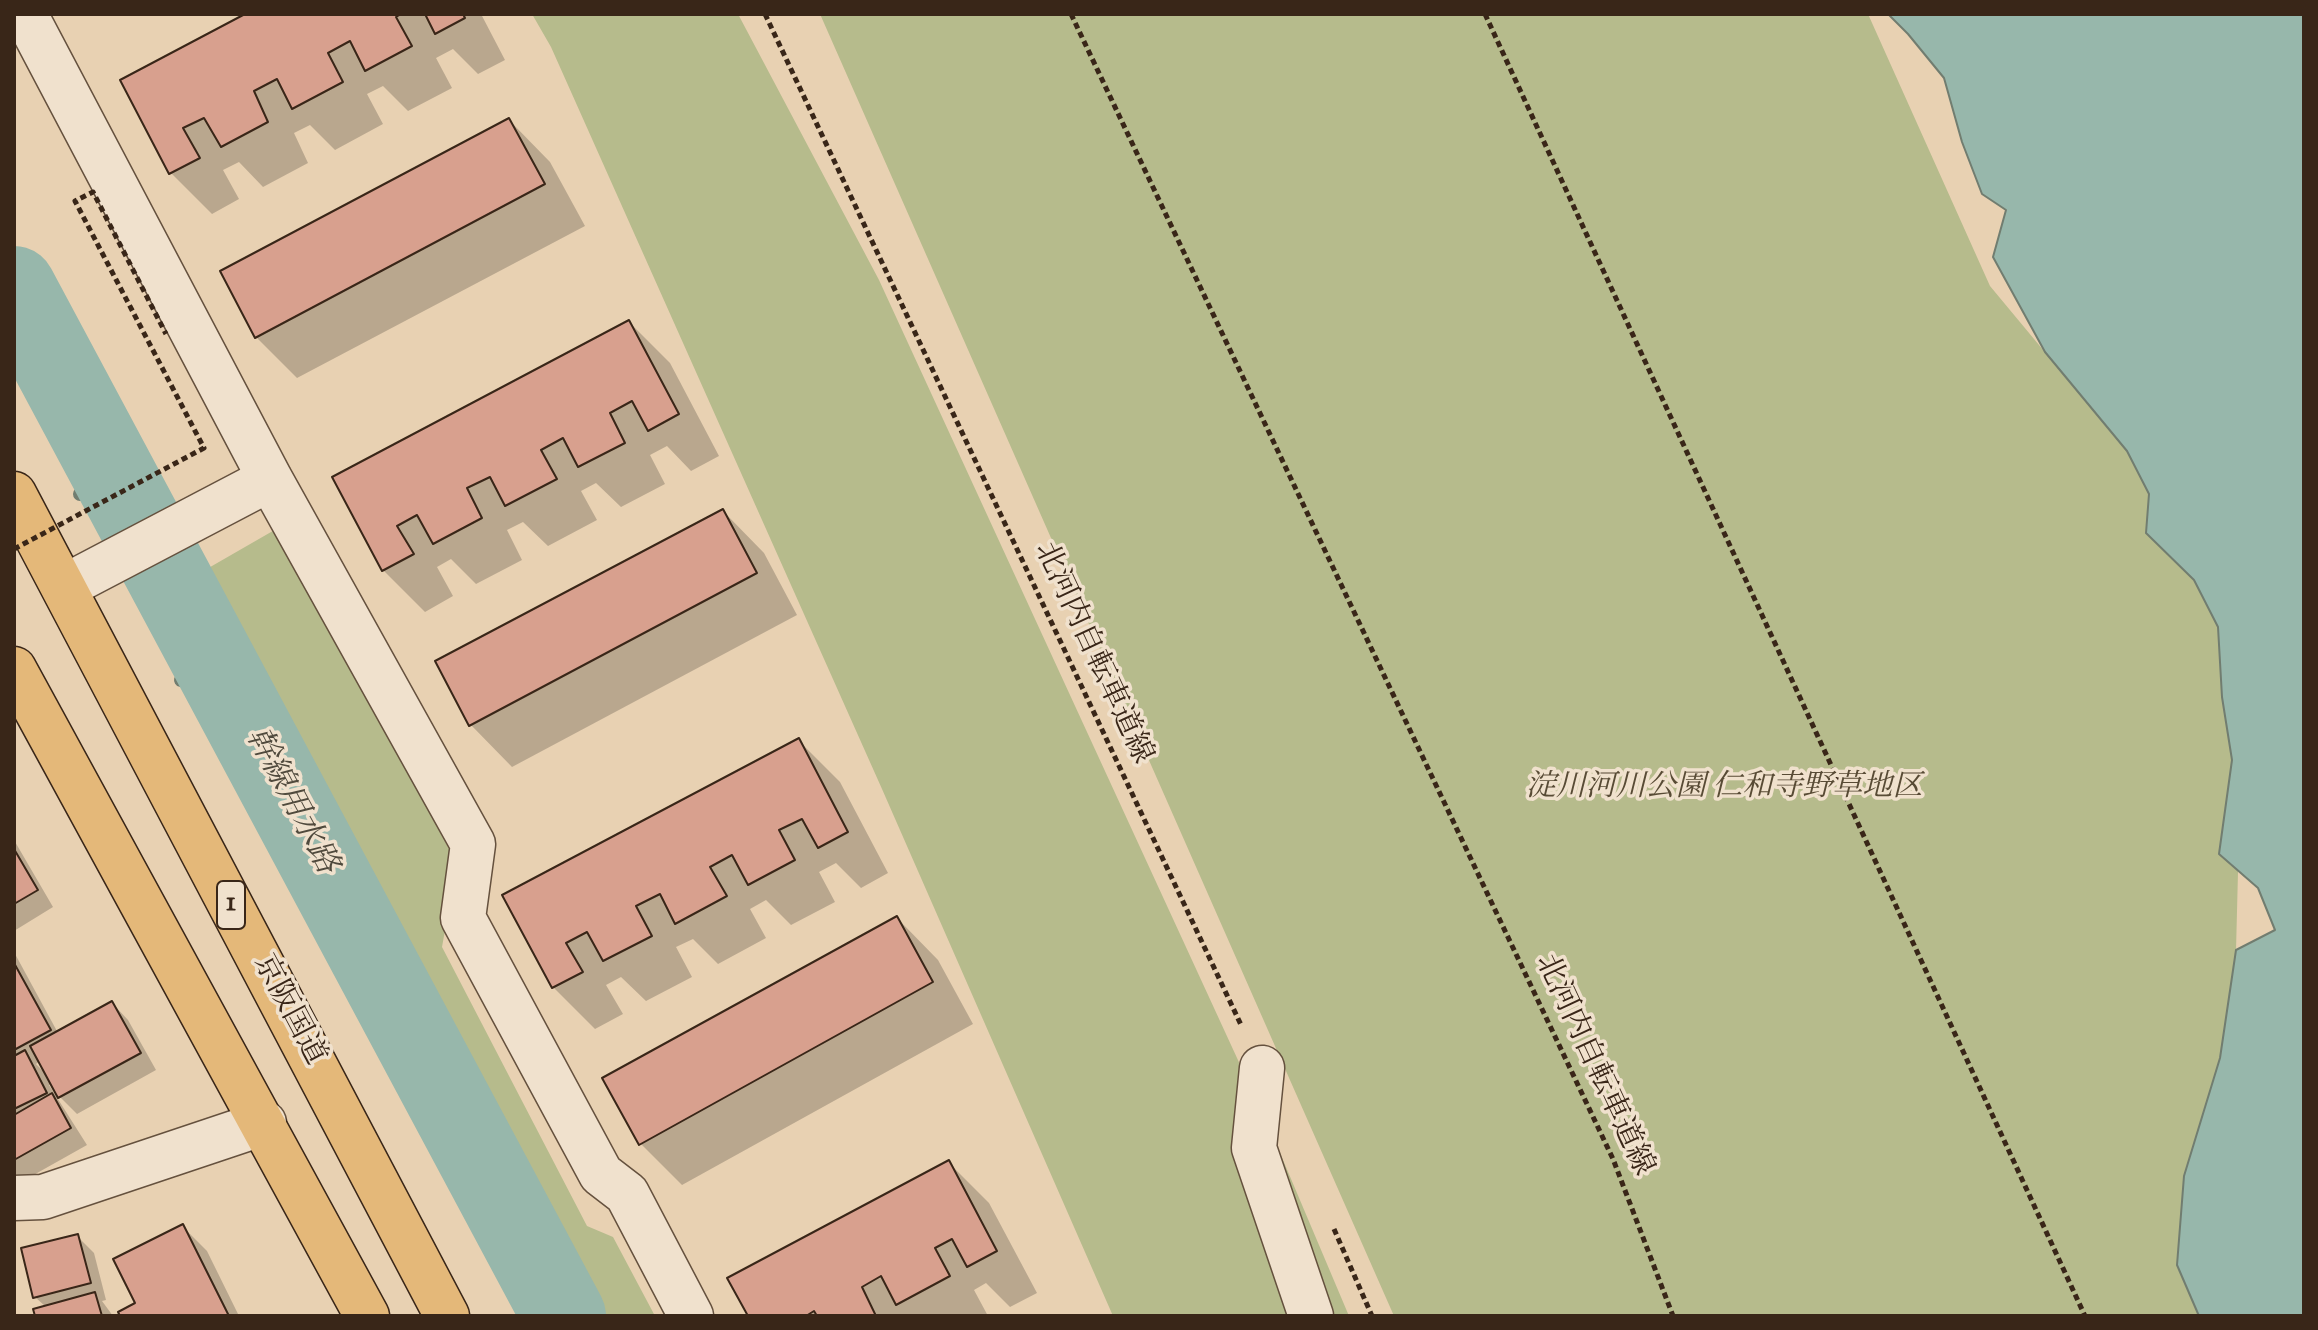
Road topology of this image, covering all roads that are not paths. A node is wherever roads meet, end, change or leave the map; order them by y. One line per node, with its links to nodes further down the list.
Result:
1 (25, 14): 2 (street)
2 (270, 479): 4 (street); 11 (street)
3 (14, 494): 4 (highway, 京阪国道 / 1)
4 (64, 587): 10 (highway, 京阪国道 / 1)
5 (14, 669): 7 (highway)
6 (1262, 1068): 12 (street)
7 (264, 1123): 8 (street); 9 (highway)
8 (14, 1198)
9 (367, 1316)
10 (447, 1316)
11 (691, 1316)
12 (1311, 1316)

